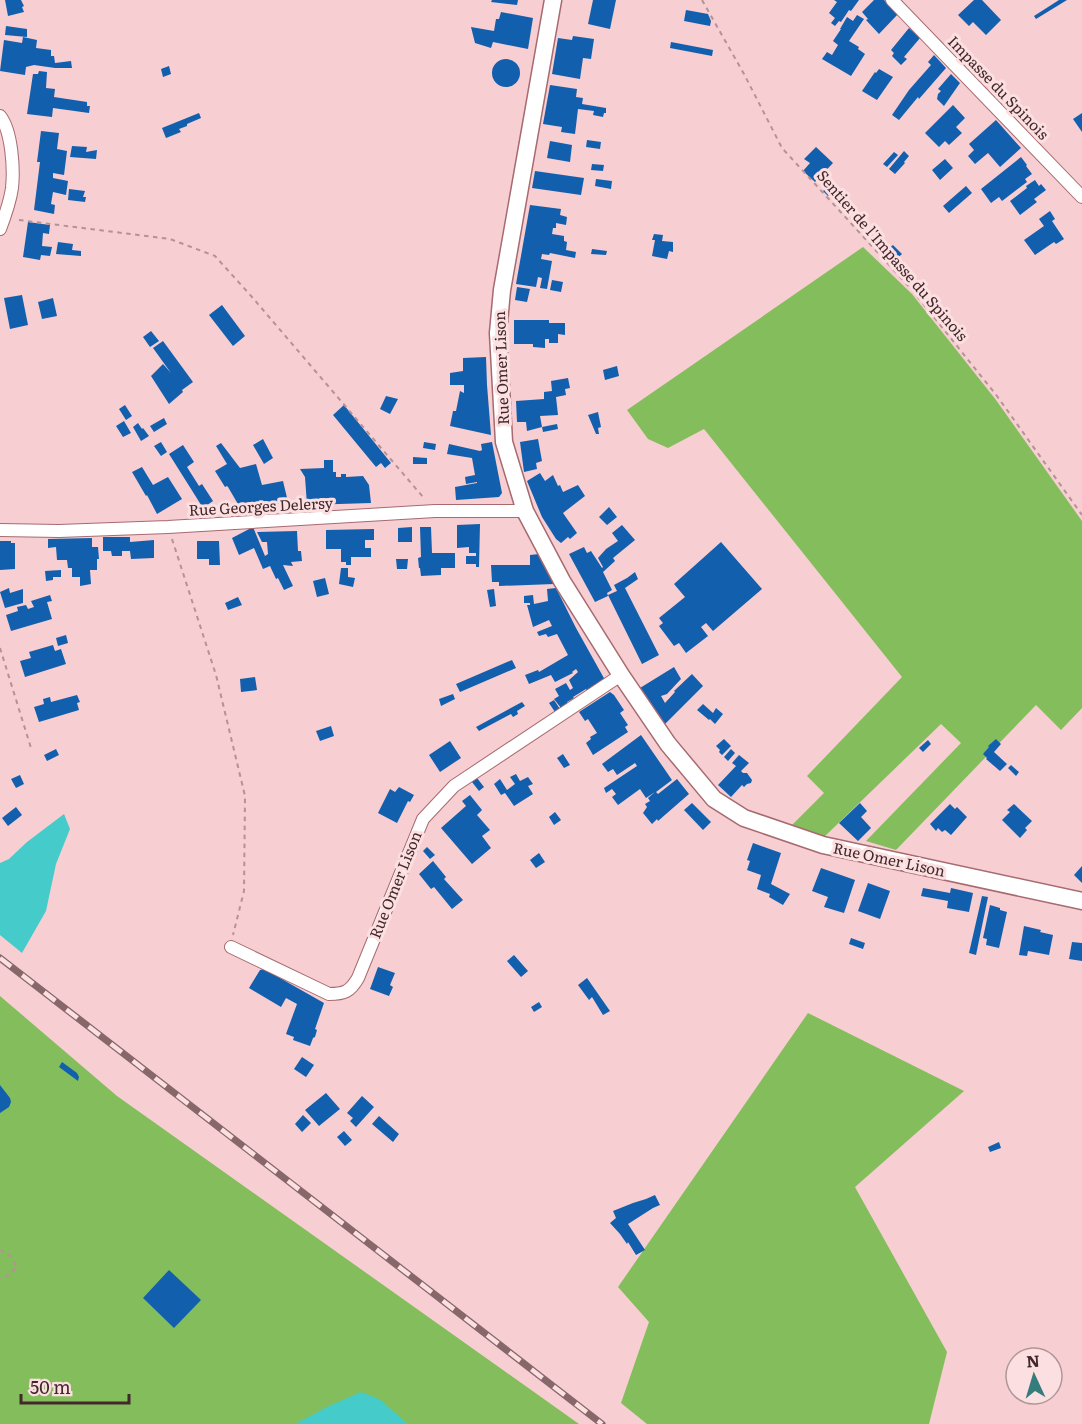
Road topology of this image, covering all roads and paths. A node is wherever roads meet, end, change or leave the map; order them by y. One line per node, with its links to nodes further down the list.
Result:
1 (553, 0): 8 (street, Rue Omer Lison)
2 (702, 0): 9 (path, Sentier de l'Impasse du Spinois)
3 (892, 0): 5 (street, Impasse du Spinois)
4 (0, 116): 6 (street)
5 (1082, 197)
6 (2, 224): 7 (path)
7 (435, 511): 8 (street, Rue Georges Delersy); 10 (street, Rue Georges Delersy)
8 (525, 511): 13 (street, Rue Omer Lison)
9 (1082, 515)
10 (168, 527): 11 (street, Rue Georges Delersy); 16 (path)
11 (0, 530)
12 (0, 648): 14 (path)
13 (621, 675): 15 (street, Rue Omer Lison); 16 (street, Rue Omer Lison)
14 (31, 748)
15 (1082, 901)
16 (231, 947)
17 (0, 1250): 18 (path)
18 (0, 1278)

